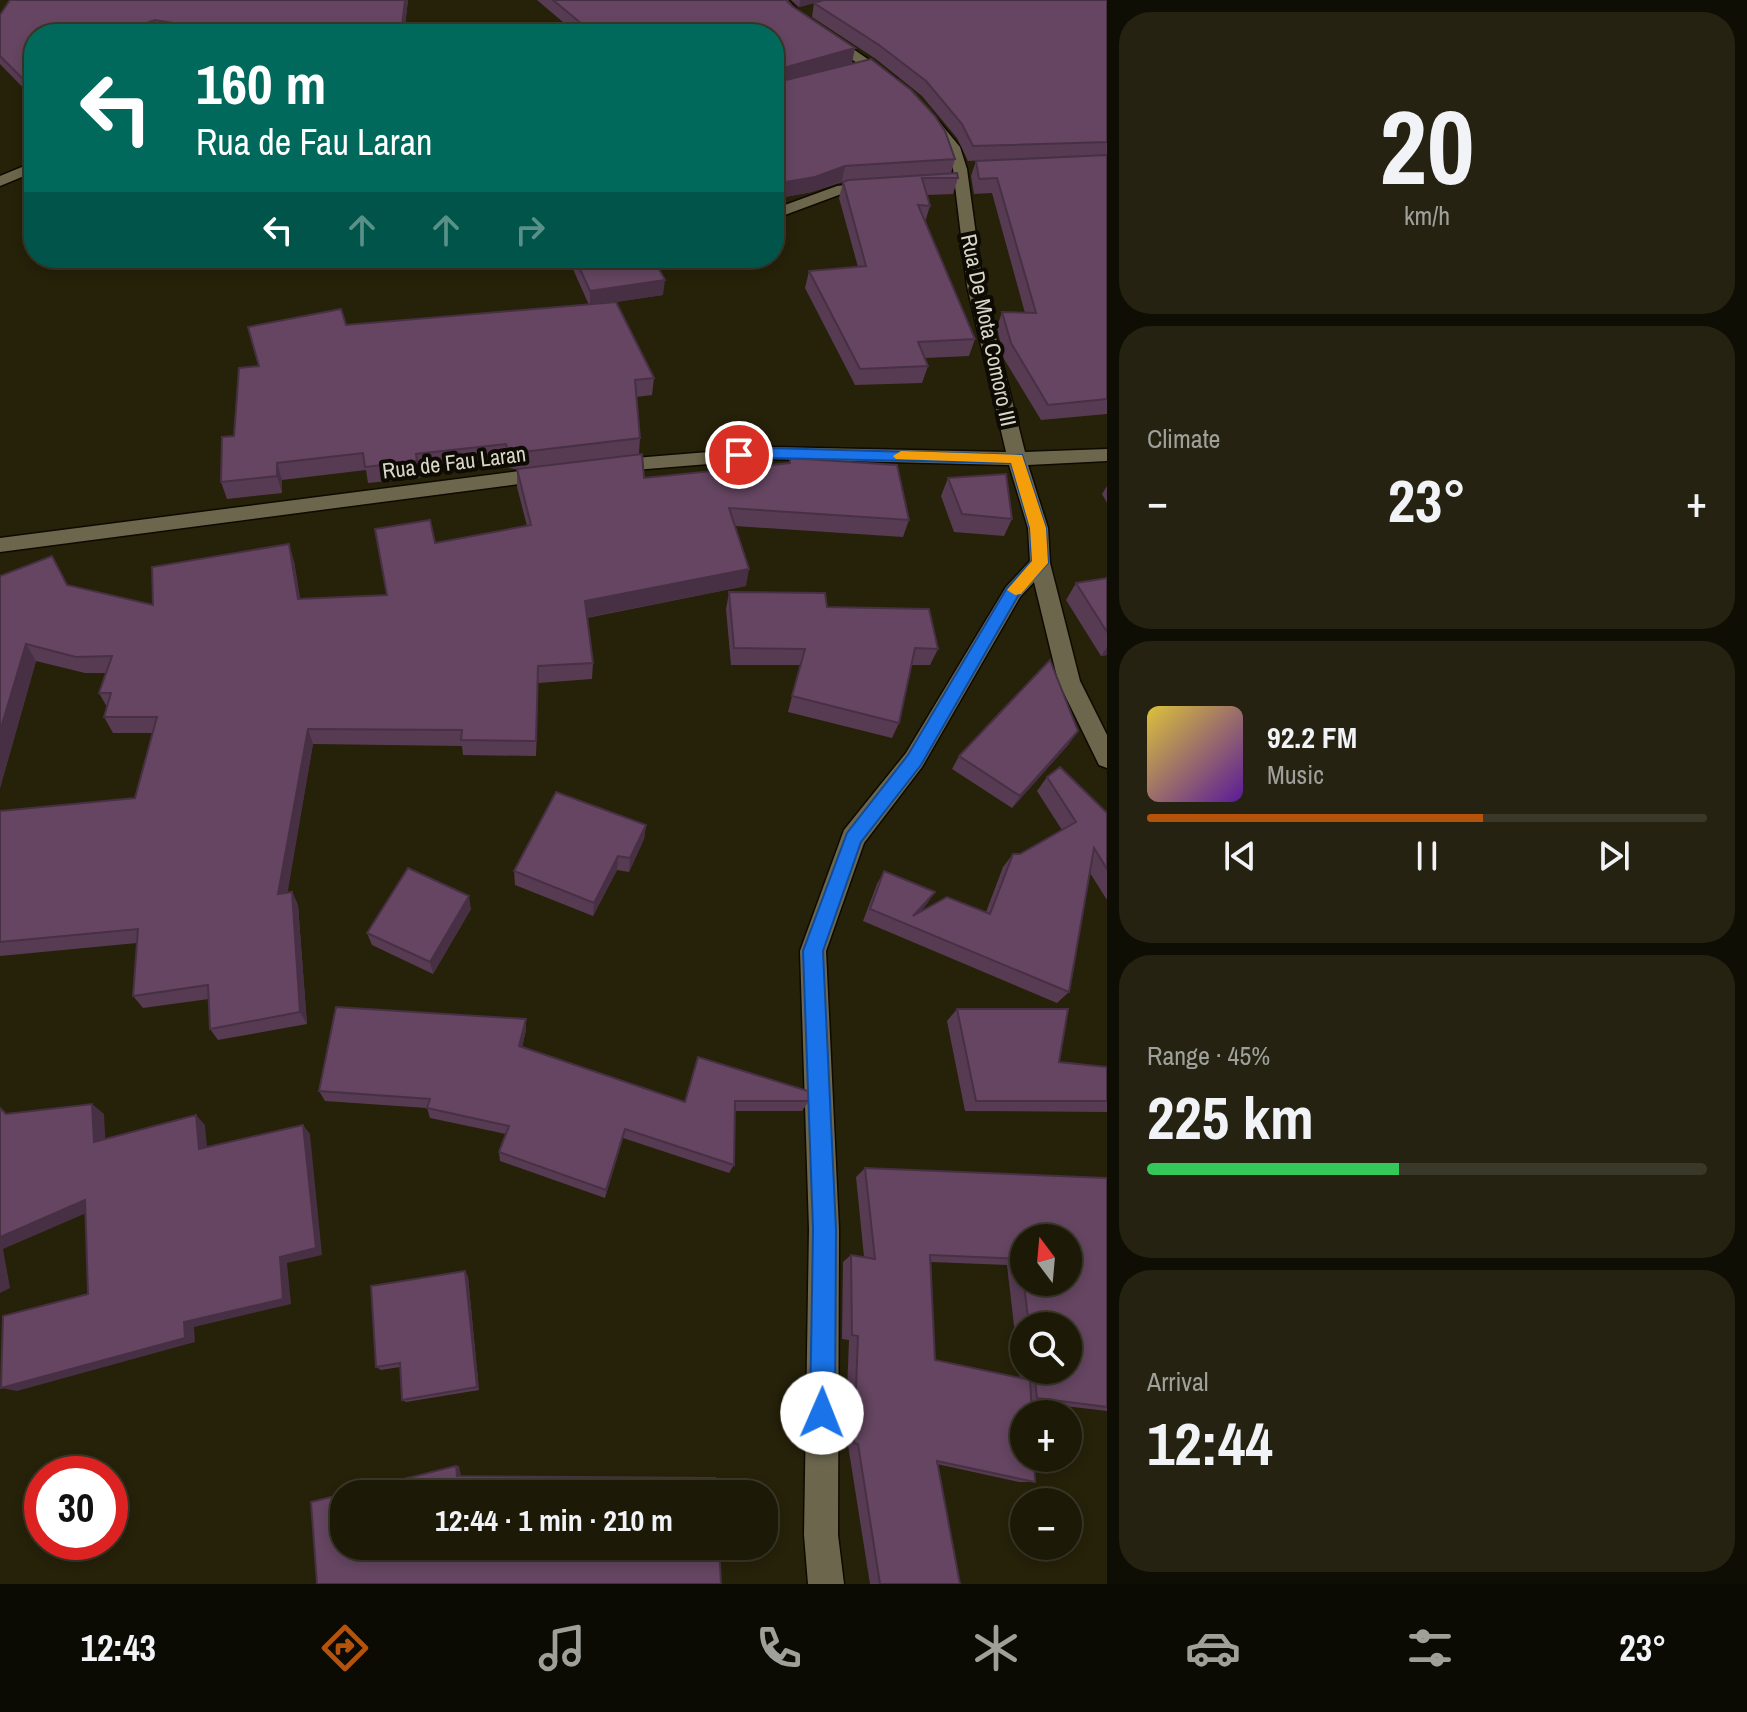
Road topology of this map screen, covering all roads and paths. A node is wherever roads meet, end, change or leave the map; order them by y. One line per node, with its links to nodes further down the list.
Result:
1 (795, 9): 2 (street, Rua De Mota Comoro III)
2 (871, 65): 3 (street); 9 (street, Rua De Mota Comoro III)
3 (843, 72)
4 (24, 170): 5 (street)
5 (1, 180)
6 (884, 187): 7 (street)
7 (784, 210)
8 (1107, 455): 9 (street, Rua de Fau Laran)
9 (1017, 459): 10 (street, Rua de Fau Laran); 11 (street, Rua De Mota Comoro III)
10 (0, 545)
11 (1040, 563): 12 (street, Rua De Mota Comoro III); 13 (street)
12 (1107, 758)
13 (826, 1584)

